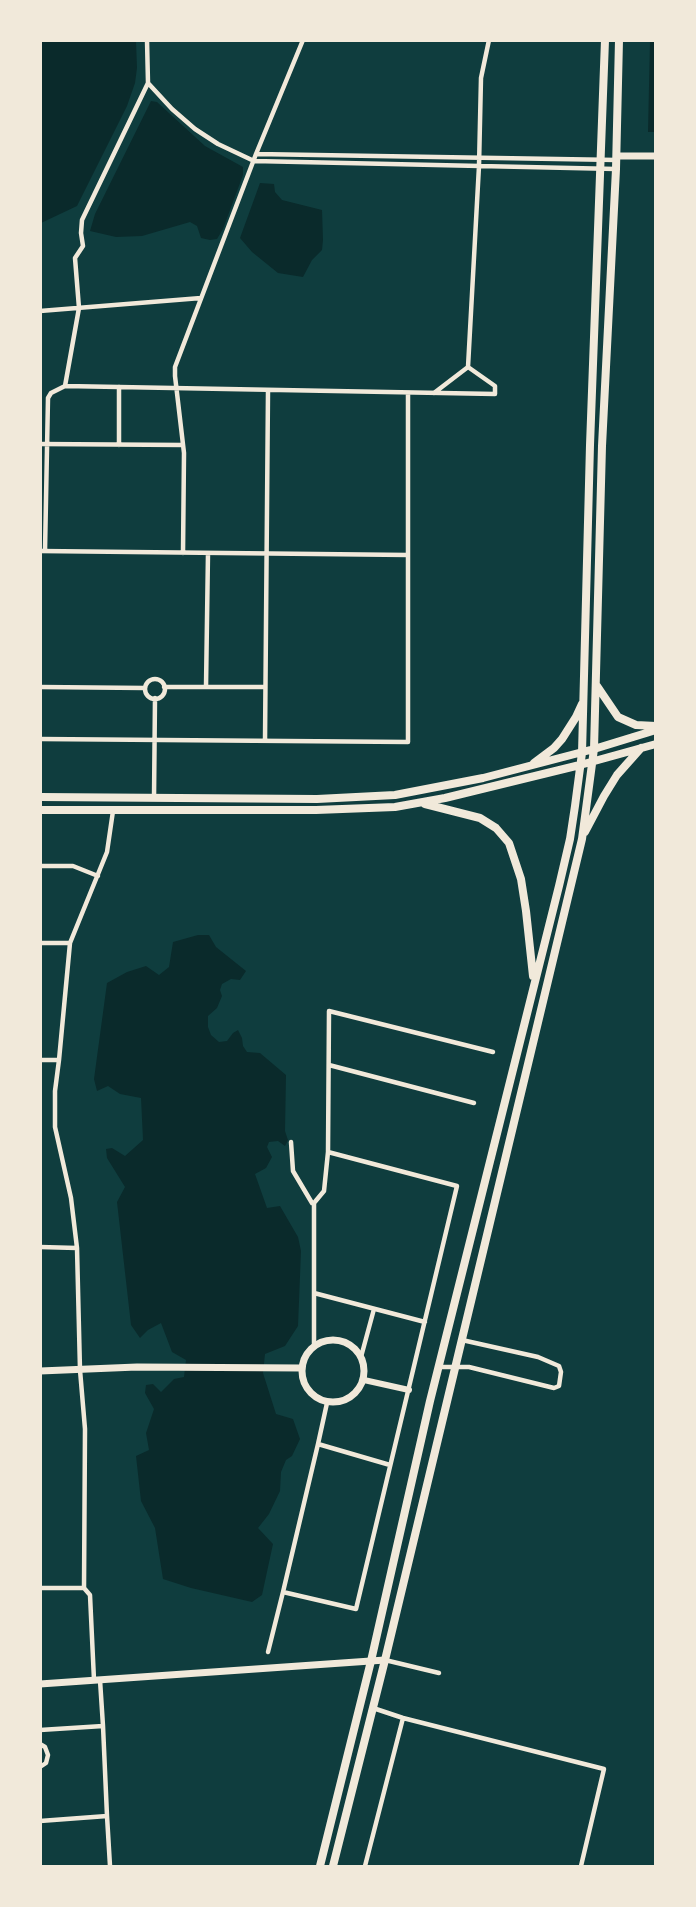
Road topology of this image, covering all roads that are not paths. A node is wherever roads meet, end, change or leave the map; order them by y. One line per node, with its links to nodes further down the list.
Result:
1 (147, 40): 6 (street)
2 (303, 40): 7 (street)
3 (489, 40): 9 (street)
4 (605, 40): 12 (main road)
5 (620, 40): 11 (main road)
6 (148, 83): 10 (street); 15 (street)
7 (256, 154): 9 (street); 10 (street)
8 (656, 156): 11 (main road)
9 (480, 158): 12 (street); 13 (street)
10 (254, 161): 13 (street); 14 (street)
11 (617, 161): 12 (street); 12 (street); 32 (main road)
12 (602, 164): 13 (street); 39 (main road)
13 (479, 166): 17 (street)
14 (201, 298): 15 (street); 20 (street)
15 (79, 309): 16 (street); 18 (street)
16 (40, 311)
17 (468, 367): 23 (street); 23 (street)
18 (65, 386): 19 (street); 24 (street)
19 (119, 387): 20 (street); 25 (street)
20 (176, 389): 21 (street); 26 (street)
21 (268, 391): 22 (street); 30 (street)
22 (408, 393): 23 (street); 31 (street)
23 (434, 393)
24 (44, 444): 25 (street); 27 (street)
25 (119, 445): 26 (street)
26 (183, 445): 28 (street)
27 (43, 551): 28 (street)
28 (183, 553): 29 (street)
29 (207, 553): 30 (street); 35 (street)
30 (266, 553): 31 (street); 36 (street)
31 (408, 555): 43 (street)
32 (596, 685): 40 (main road); 46 (main road)
33 (40, 687): 37 (street)
34 (164, 687): 35 (street); 37 (street); 38 (street)
35 (206, 687): 36 (street)
36 (265, 687): 43 (street)
37 (145, 688): 38 (street)
38 (155, 699): 42 (street)
39 (584, 700): 47 (main road); 50 (main road)
40 (656, 728): 46 (main road)
41 (40, 739): 42 (street)
42 (154, 740): 43 (street); 52 (street)
43 (265, 741)
44 (656, 744): 45 (main road)
45 (642, 748): 48 (main road); 56 (main road)
46 (594, 749): 47 (main road); 48 (main road)
47 (582, 753): 49 (main road); 50 (main road)
48 (593, 762): 49 (main road); 56 (main road)
49 (580, 765): 53 (main road); 61 (main road)
50 (530, 766): 52 (main road)
51 (40, 797): 52 (main road)
52 (154, 798)
53 (421, 803): 55 (main road); 61 (main road)
54 (40, 810): 55 (main road)
55 (114, 811): 58 (street)
56 (582, 839): 75 (main road)
57 (40, 866): 58 (street)
58 (98, 876): 60 (street)
59 (40, 943): 60 (street)
60 (70, 943): 64 (street)
61 (534, 982): 78 (main road)
62 (493, 1052): 65 (street)
63 (40, 1060): 64 (street)
64 (59, 1060): 71 (street)
65 (328, 1065): 66 (street); 68 (street)
66 (474, 1103)
67 (291, 1142): 69 (street)
68 (328, 1152): 72 (street); 74 (street)
69 (312, 1203)
70 (40, 1247): 71 (street)
71 (77, 1248): 81 (street)
72 (314, 1293): 73 (street); 76 (street)
73 (374, 1309): 74 (street); 77 (street)
74 (425, 1322): 84 (street)
75 (462, 1340): 80 (main road); 80 (street)
76 (314, 1346): 77 (main road); 79 (main road)
77 (361, 1357): 83 (main road)
78 (439, 1367): 80 (street); 93 (main road)
79 (302, 1368): 81 (main road); 85 (main road)
80 (455, 1369): 92 (main road)
81 (80, 1370): 82 (main road); 89 (street)
82 (40, 1371)
83 (364, 1380): 84 (street); 85 (main road)
84 (409, 1390): 87 (street)
85 (327, 1402): 86 (street)
86 (318, 1444): 87 (street); 90 (street)
87 (390, 1465): 90 (street)
88 (40, 1588): 89 (street)
89 (84, 1588): 95 (street)
90 (284, 1592): 91 (street)
91 (268, 1652)
92 (385, 1660): 93 (main road); 94 (street); 97 (main road)
93 (371, 1661): 95 (main road); 106 (main road)
94 (439, 1673)
95 (97, 1680): 96 (main road); 99 (street)
96 (40, 1684)
97 (373, 1708): 98 (street); 107 (main road)
98 (403, 1718): 108 (street); 109 (street)
99 (102, 1726): 100 (street); 103 (street)
100 (40, 1730)
101 (40, 1744): 102 (street)
102 (40, 1767)
103 (107, 1816): 104 (street); 105 (street)
104 (40, 1821)
105 (110, 1866)
106 (320, 1866)
107 (333, 1866)
108 (365, 1866)
109 (581, 1866)

